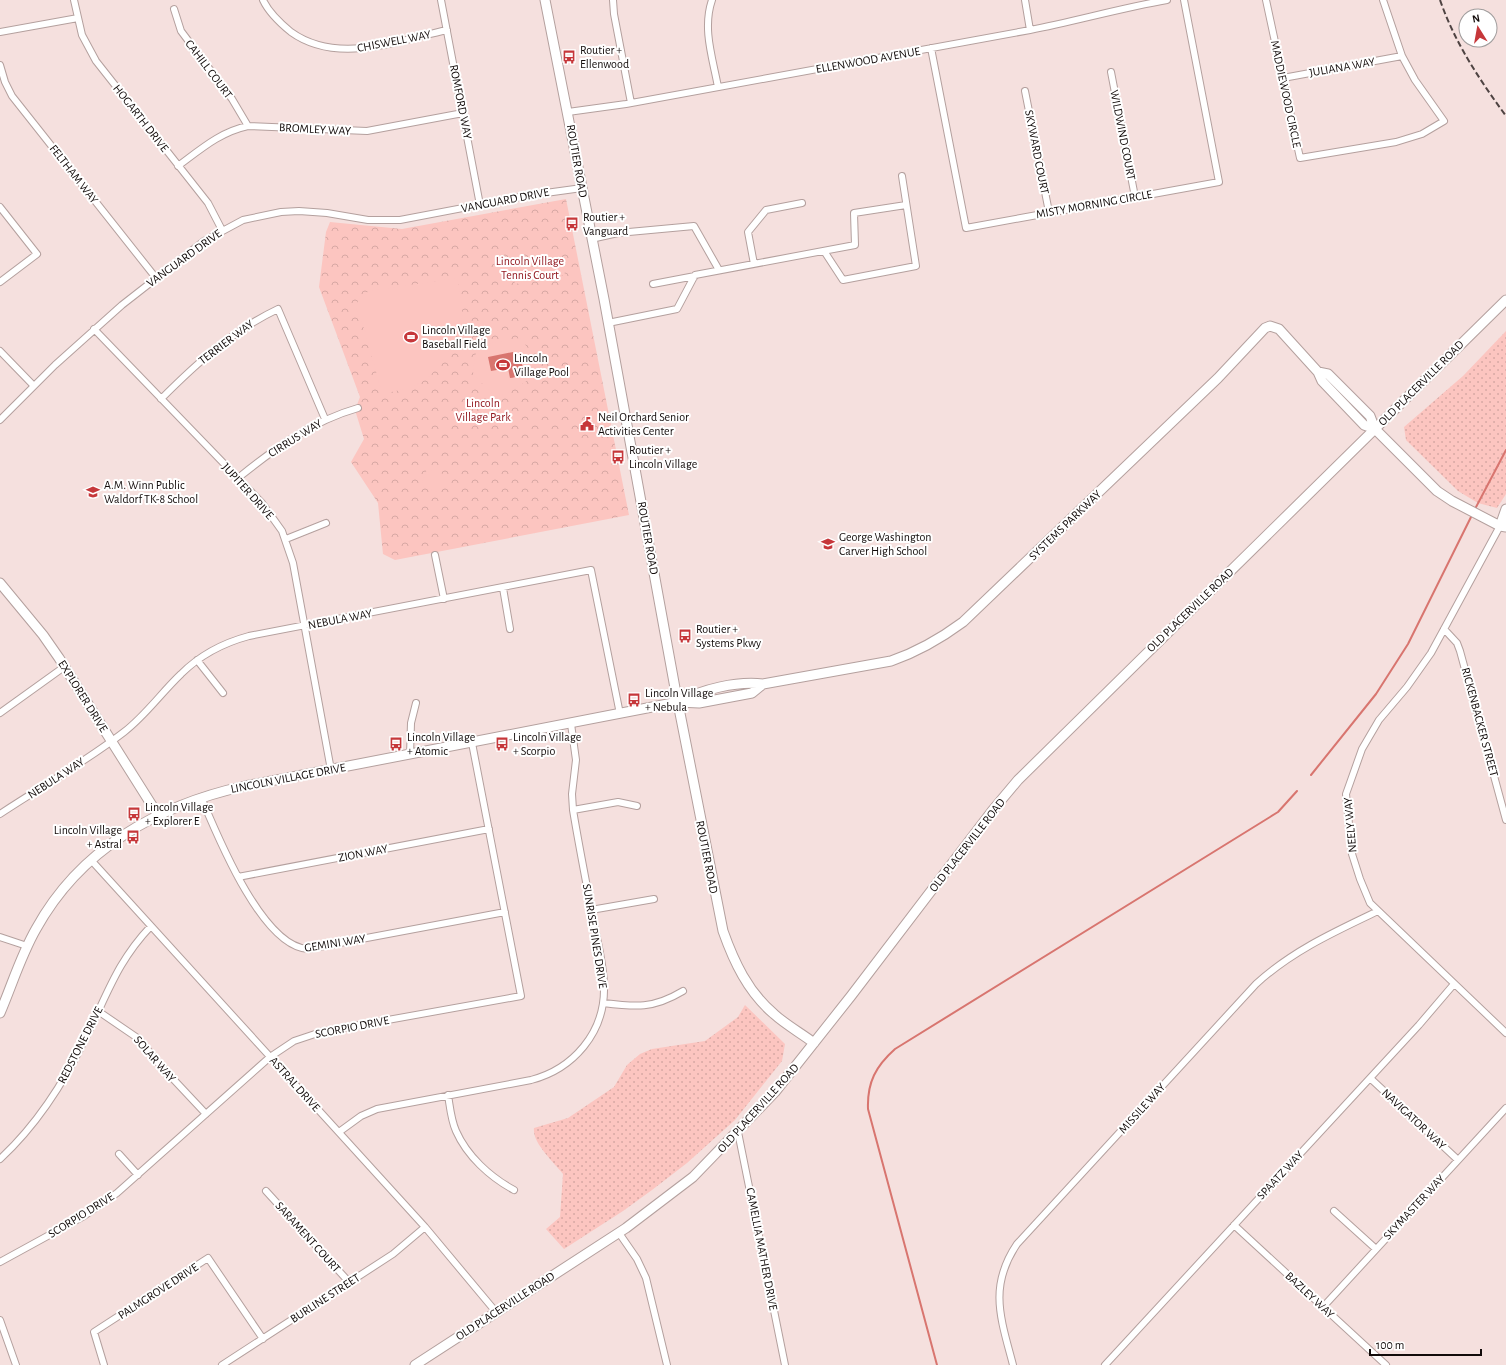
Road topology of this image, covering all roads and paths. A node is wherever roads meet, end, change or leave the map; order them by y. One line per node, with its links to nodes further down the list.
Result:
1 (74, 0): 13 (street, HOGARTH DRIVE)
2 (263, 0): 14 (street, CHISWELL WAY)
3 (441, 0): 14 (street, ROMFORD WAY)
4 (545, 0): 25 (street, ROUTIER ROAD)
5 (613, 0): 24 (street)
6 (712, 0): 22 (street)
7 (1025, 0): 15 (street)
8 (1167, 0): 15 (street, ELLENWOOD AVENUE)
9 (1184, 0): 31 (street, MISTY MORNING CIRCLE)
10 (1266, 0): 21 (street, MADDIEWOOD CIRCLE)
11 (1383, 0): 18 (street)
12 (174, 9): 27 (street, CAHILL COURT)
13 (78, 18): 16 (street); 28 (street, HOGARTH DRIVE)
14 (447, 30): 26 (street, ROMFORD WAY)
15 (1030, 30): 17 (street, ELLENWOOD AVENUE)
16 (0, 32)
17 (931, 48): 22 (street, ELLENWOOD AVENUE); 36 (street, MISTY MORNING CIRCLE)
18 (1402, 56): 21 (street, JULIANA WAY); 21 (street, MADDIEWOOD CIRCLE)
19 (0, 65): 43 (street, FELTHAM WAY)
20 (1111, 72): 31 (street, WILDWIND COURT)
21 (1283, 78)
22 (718, 87): 24 (street, ELLENWOOD AVENUE)
23 (1025, 91): 36 (street, SKYWARD COURT)
24 (631, 103): 25 (street, ELLENWOOD AVENUE)
25 (568, 112): 30 (street, ROUTIER ROAD)
26 (463, 113): 27 (street, BROMLEY WAY); 33 (street, ROMFORD WAY)
27 (248, 126): 28 (street, BROMLEY WAY)
28 (178, 166): 37 (street, HOGARTH DRIVE)
29 (902, 176): 34 (street)
30 (582, 188): 33 (street, VANGUARD DRIVE); 38 (street, ROUTIER ROAD)
31 (1135, 197): 36 (street, MISTY MORNING CIRCLE)
32 (802, 203): 40 (street)
33 (480, 205): 37 (street, VANGUARD DRIVE)
34 (906, 205): 39 (street); 39 (street)
35 (0, 207): 44 (street)
36 (1049, 212)
37 (222, 230): 43 (street, VANGUARD DRIVE)
38 (591, 239): 41 (street); 47 (street, ROUTIER ROAD)
39 (824, 251): 40 (street)
40 (754, 264): 41 (street)
41 (719, 270): 42 (street)
42 (695, 276): 45 (street); 47 (street)
43 (156, 278): 48 (street, VANGUARD DRIVE)
44 (0, 282)
45 (653, 284)
46 (1506, 300): 55 (street, OLD PLACERVILLE ROAD)
47 (608, 323): 71 (street, ROUTIER ROAD)
48 (94, 329): 50 (street, VANGUARD DRIVE); 51 (street, JUPITER DRIVE)
49 (0, 351): 50 (street)
50 (33, 385): 53 (street, VANGUARD DRIVE)
51 (161, 399): 54 (street, TERRIER WAY); 56 (street, JUPITER DRIVE)
52 (358, 408): 54 (street, CIRRUS WAY)
53 (0, 420)
54 (325, 420): 56 (street, CIRRUS WAY)
55 (1375, 429): 59 (street, SYSTEMS PARKWAY); 71 (street, SYSTEMS PARKWAY); 102 (street, OLD PLACERVILLE ROAD)
56 (238, 478): 60 (street, JUPITER DRIVE)
57 (1506, 509): 59 (street)
58 (326, 523): 60 (street)
59 (1504, 525): 67 (street, NEELY WAY)
60 (286, 540): 65 (street, JUPITER DRIVE)
61 (435, 555): 64 (street)
62 (0, 583): 69 (street, EXPLORER DRIVE)
63 (503, 588): 64 (street, NEBULA WAY); 66 (street); 74 (street, NEBULA WAY)
64 (444, 599): 65 (street, NEBULA WAY)
65 (304, 626): 68 (street, NEBULA WAY); 79 (street, JUPITER DRIVE)
66 (510, 629)
67 (1444, 629): 85 (street, RICKENBACKER STREET); 91 (street, NEELY WAY)
68 (197, 660): 70 (street); 76 (street, NEBULA WAY)
69 (64, 667): 73 (street); 76 (street, EXPLORER DRIVE)
70 (223, 693)
71 (678, 702): 74 (street, LINCOLN VILLAGE DRIVE); 102 (street, ROUTIER ROAD)
72 (416, 703): 78 (street)
73 (0, 713)
74 (620, 714): 75 (street, LINCOLN VILLAGE DRIVE)
75 (571, 724): 77 (street, LINCOLN VILLAGE DRIVE); 82 (street, SUNRISE PINES DRIVE)
76 (112, 742): 83 (street, NEBULA WAY); 84 (street, EXPLORER DRIVE)
77 (472, 743): 78 (street, LINCOLN VILLAGE DRIVE); 86 (street, SCORPIO DRIVE)
78 (410, 755): 79 (street, LINCOLN VILLAGE DRIVE)
79 (331, 770): 80 (street, LINCOLN VILLAGE DRIVE)
80 (201, 797): 84 (street, LINCOLN VILLAGE DRIVE); 88 (street, GEMINI WAY)
81 (637, 806): 82 (street)
82 (573, 810): 90 (street, SUNRISE PINES DRIVE)
83 (0, 814)
84 (158, 815): 87 (street, LINCOLN VILLAGE DRIVE)
85 (1506, 820)
86 (489, 829): 88 (street, ZION WAY); 92 (street, SCORPIO DRIVE)
87 (91, 860): 93 (street, ASTRAL DRIVE); 95 (street, LINCOLN VILLAGE DRIVE)
88 (238, 878): 92 (street, GEMINI WAY)
89 (654, 899): 90 (street)
90 (591, 910): 98 (street, SUNRISE PINES DRIVE)
91 (1378, 911): 96 (street, NEELY WAY); 133 (street, MISSILE WAY)
92 (504, 912): 103 (street, SCORPIO DRIVE)
93 (151, 926): 99 (street, REDSTONE DRIVE); 103 (street, ASTRAL DRIVE)
94 (0, 937): 95 (street)
95 (27, 946): 100 (street, LINCOLN VILLAGE DRIVE)
96 (1454, 984): 101 (street, NEELY WAY); 104 (street, SPAATZ WAY)
97 (683, 991): 98 (street)
98 (603, 1003): 105 (street, SUNRISE PINES DRIVE)
99 (98, 1011): 107 (street, SOLAR WAY); 111 (street, REDSTONE DRIVE)
100 (0, 1013)
101 (1506, 1033)
102 (814, 1043): 109 (street, OLD PLACERVILLE ROAD)
103 (270, 1056): 107 (street, SCORPIO DRIVE); 108 (street, ASTRAL DRIVE)
104 (1370, 1078): 112 (street, NAVIGATOR WAY); 117 (street, SPAATZ WAY)
105 (448, 1095): 108 (street, SUNRISE PINES DRIVE); 114 (street)
106 (1506, 1108): 112 (street, SKYMASTER WAY)
107 (206, 1114): 113 (street, SCORPIO DRIVE)
108 (339, 1132): 118 (street, ASTRAL DRIVE)
109 (738, 1132): 119 (street, OLD PLACERVILLE ROAD); 132 (street, CAMELLIA MATHER DRIVE)
110 (119, 1154): 113 (street)
111 (0, 1159)
112 (1458, 1160): 120 (street, SKYMASTER WAY)
113 (138, 1175): 121 (street, SCORPIO DRIVE)
114 (514, 1190)
115 (266, 1191): 122 (street, SARAMENT COURT)
116 (1334, 1211): 120 (street)
117 (1234, 1225): 123 (street, BAZLEY WAY); 134 (street, SPAATZ WAY)
118 (425, 1227): 122 (street, BURLINE STREET); 124 (street, ASTRAL DRIVE)
119 (618, 1233): 124 (street, OLD PLACERVILLE ROAD); 131 (street)
120 (1376, 1249): 123 (street, SKYMASTER WAY)
121 (0, 1262)
122 (349, 1282): 126 (street, BURLINE STREET)
123 (1323, 1307): 135 (street, BAZLEY WAY)
124 (496, 1312): 130 (street, OLD PLACERVILLE ROAD)
125 (0, 1320): 127 (street)
126 (262, 1339): 128 (street, PALMGROVE DRIVE); 129 (street, BURLINE STREET)
127 (16, 1365)
128 (104, 1365)
129 (222, 1365)
130 (415, 1365)
131 (667, 1365)
132 (785, 1365)
133 (1013, 1365)
134 (1105, 1365)
135 (1386, 1365)

